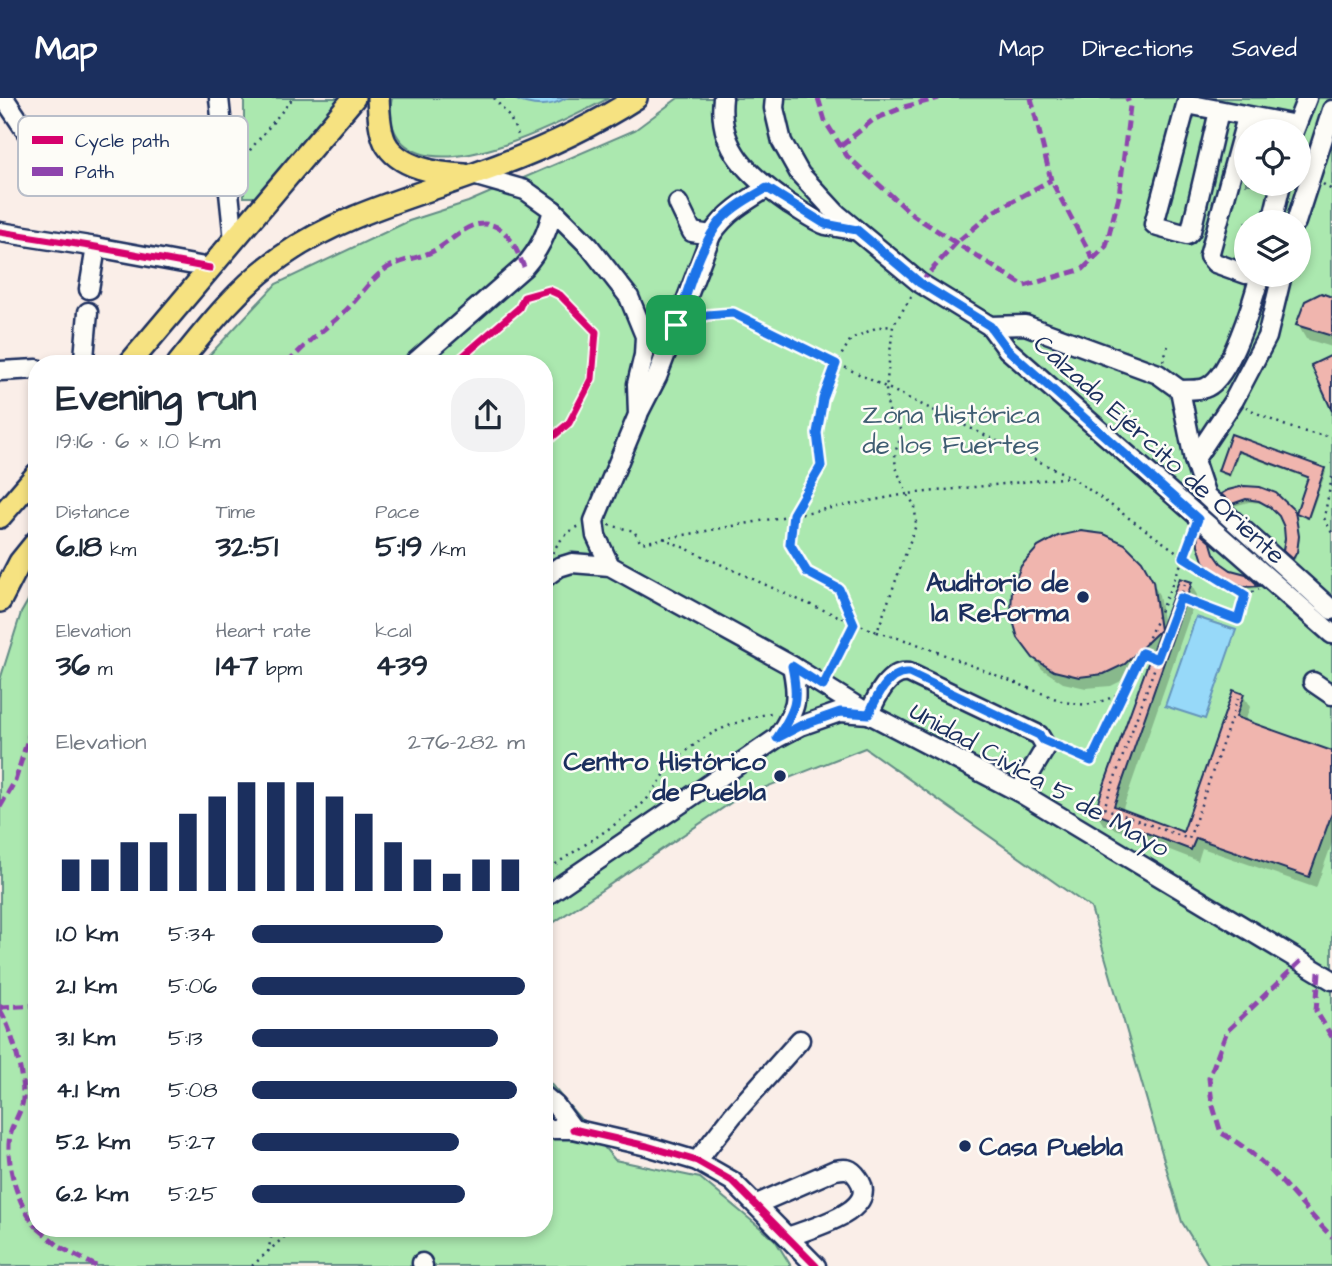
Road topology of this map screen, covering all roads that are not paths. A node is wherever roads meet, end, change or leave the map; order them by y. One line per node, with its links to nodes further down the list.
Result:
1 (4, 98): 10 (street); 14 (street)
2 (219, 98): 12 (street)
3 (354, 98): 26 (main road)
4 (378, 98): 17 (main road)
5 (636, 98): 17 (main road)
6 (723, 98): 18 (street)
7 (775, 98): 23 (street)
8 (1307, 98): 16 (street)
9 (1219, 111): 9 (street); 13 (street)
10 (0, 112)
11 (1330, 113): 22 (street)
12 (221, 116)
13 (1247, 117): 15 (street); 29 (street)
14 (18, 119)
15 (1256, 119)
16 (1299, 119)
17 (473, 175): 21 (street); 37 (main road)
18 (767, 188): 23 (street); 25 (street)
19 (229, 196): 26 (street)
20 (678, 203): 25 (street)
21 (553, 209): 38 (street); 42 (street)
22 (1300, 210)
23 (857, 230): 34 (street)
24 (0, 232): 27 (street)
25 (710, 235): 42 (street)
26 (234, 240): 28 (main road)
27 (96, 247): 28 (street); 32 (street)
28 (210, 268): 36 (main road)
29 (1234, 269)
30 (1251, 287): 41 (street)
31 (1279, 287): 43 (street)
32 (89, 289)
33 (88, 312): 35 (street)
34 (990, 326): 41 (street); 51 (street, Calzada Ejército de Oriente)
35 (82, 355)
36 (137, 355)
37 (185, 355)
38 (423, 355)
39 (28, 369): 40 (street)
40 (0, 371)
41 (1180, 390): 43 (street)
42 (638, 415): 47 (street)
43 (1194, 460): 50 (street)
44 (28, 484): 45 (main road)
45 (0, 517)
46 (28, 552): 49 (main road)
47 (610, 566): 48 (street, Unidad Civica 5 de Mayo); 52 (street, Unidad Civica 5 de Mayo)
48 (553, 571)
49 (0, 601)
50 (1332, 610)
51 (1331, 632)
52 (792, 666): 55 (street, Unidad Civica 5 de Mayo); 56 (street)
53 (1312, 682): 54 (street)
54 (1332, 695)
55 (869, 714): 56 (street); 57 (street, Unidad Civica 5 de Mayo); 57 (street)
56 (777, 738): 58 (street)
57 (1019, 792): 59 (street, Unidad Civica 5 de Mayo)
58 (553, 891)
59 (1332, 980)
60 (800, 1040): 64 (street)
61 (553, 1104): 63 (street)
62 (553, 1129): 63 (street)
63 (573, 1129): 64 (street)
64 (697, 1161): 65 (street)
65 (757, 1204): 66 (street); 66 (street)
66 (788, 1237): 67 (street)
67 (816, 1266)

